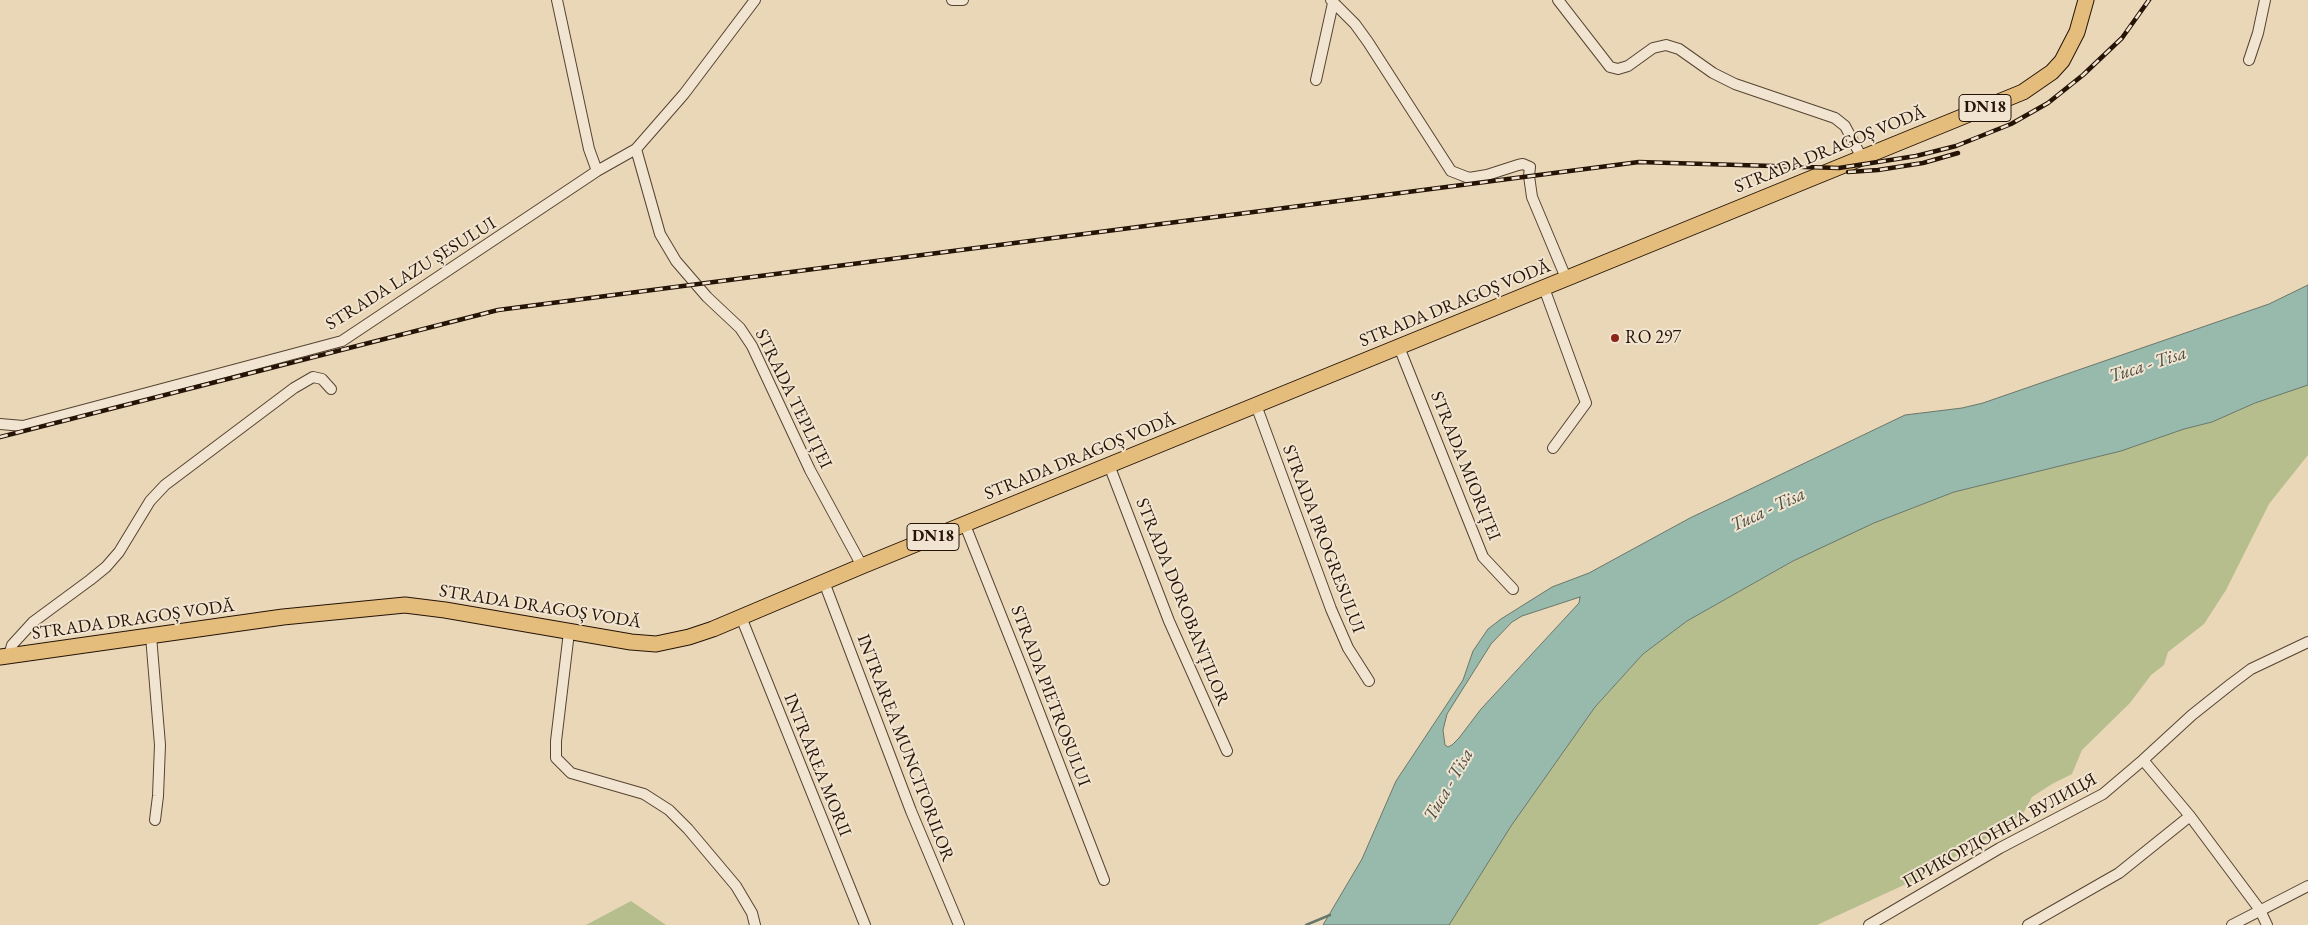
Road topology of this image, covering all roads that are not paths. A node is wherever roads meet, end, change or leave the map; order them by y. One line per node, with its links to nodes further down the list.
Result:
1 (557, 0): 13 (street)
2 (755, 0): 11 (street, STRADA LAZU ȘESULUI)
3 (952, 0): 4 (street)
4 (963, 0)
5 (1558, 0): 12 (street)
6 (2086, 0): 12 (main road, STRADA DRAGOȘ VODĂ / DN18)
7 (2265, 0): 9 (street)
8 (1332, 1): 10 (street); 14 (street)
9 (2249, 60)
10 (1316, 80)
11 (636, 149): 13 (street, STRADA LAZU ȘESULUI); 23 (street, STRADA TEPLIȚEI)
12 (1862, 158): 14 (main road, STRADA DRAGOȘ VODĂ / DN18)
13 (597, 171): 19 (street, STRADA LAZU ȘESULUI)
14 (1566, 278): 15 (main road, STRADA DRAGOȘ VODĂ / DN18)
15 (1544, 288): 16 (main road, STRADA DRAGOȘ VODĂ / DN18); 20 (street)
16 (1399, 347): 18 (main road, STRADA DRAGOȘ VODĂ / DN18); 25 (street, STRADA MIORIȚEI)
17 (331, 389): 30 (street)
18 (1256, 405): 21 (main road, STRADA DRAGOȘ VODĂ / DN18); 31 (street, STRADA PROGRESULUI)
19 (0, 424)
20 (1553, 448)
21 (1109, 465): 22 (main road, STRADA DRAGOȘ VODĂ / DN18); 32 (street, STRADA DOROBANȚILOR)
22 (964, 525): 23 (main road, STRADA DRAGOȘ VODĂ / DN18); 36 (street, STRADA PIETROSULUI)
23 (862, 566): 24 (main road, STRADA DRAGOȘ VODĂ / DN18)
24 (824, 582): 26 (main road, STRADA DRAGOȘ VODĂ / DN18); 41 (street, INTRAREA MUNCITORILOR)
25 (1514, 589)
26 (741, 617): 27 (main road, STRADA DRAGOȘ VODĂ / DN18); 40 (street, INTRAREA MORII)
27 (569, 632): 28 (main road, STRADA DRAGOȘ VODĂ / DN18); 39 (street)
28 (151, 636): 30 (main road, STRADA DRAGOȘ VODĂ / DN18); 35 (street)
29 (2308, 642): 33 (street, ПРИКОРДОННА ВУЛИЦЯ)
30 (4, 657)
31 (1369, 681)
32 (1227, 751)
33 (2144, 760): 34 (street); 42 (street, ПРИКОРДОННА ВУЛИЦЯ)
34 (2190, 816): 38 (street); 43 (street)
35 (155, 820)
36 (1104, 880)
37 (2308, 886): 38 (street)
38 (2260, 910): 44 (street); 45 (street)
39 (755, 925)
40 (865, 925)
41 (958, 925)
42 (1869, 925)
43 (2028, 925)
44 (2232, 925)
45 (2267, 925)

